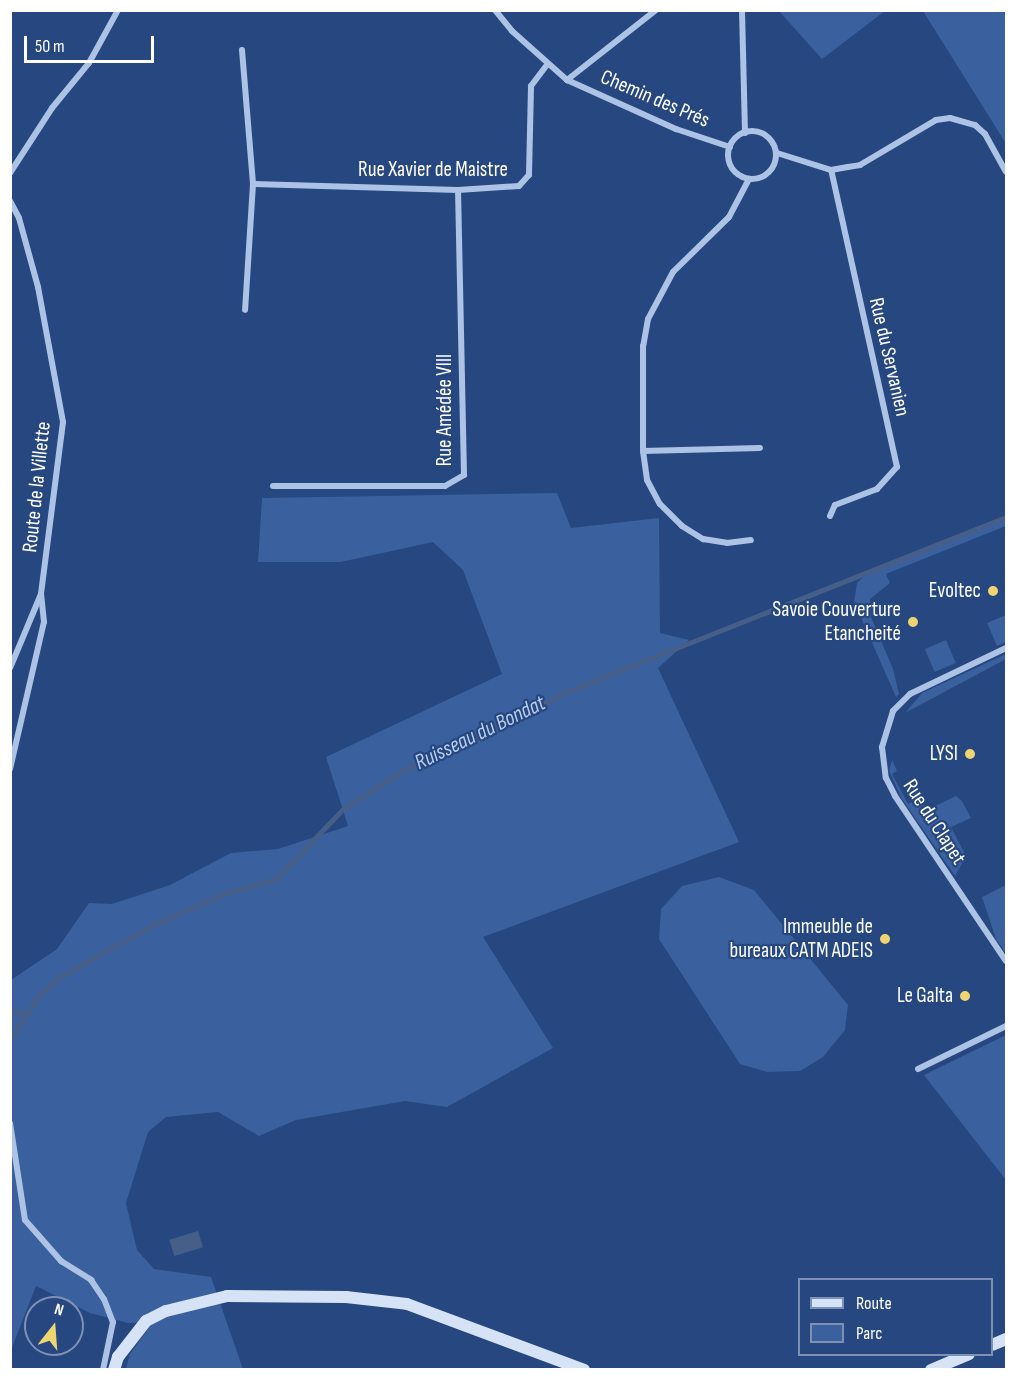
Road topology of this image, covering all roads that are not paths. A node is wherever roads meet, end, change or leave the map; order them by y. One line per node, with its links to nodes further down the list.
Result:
1 (118, 10): 13 (street)
2 (495, 10): 6 (street, Chemin des Prés)
3 (656, 10): 7 (street, Chemin des Prés)
4 (742, 10): 8 (street)
5 (242, 50): 15 (street)
6 (547, 65): 7 (street, Chemin des Prés); 16 (street, Rue Xavier de Maistre)
7 (567, 80): 9 (street, Chemin des Prés)
8 (745, 133): 9 (street); 10 (street)
9 (730, 147): 14 (street)
10 (777, 153): 11 (street); 14 (street)
11 (831, 170): 12 (street); 22 (street, Rue du Servanien)
12 (1006, 171)
13 (10, 173)
14 (749, 179): 20 (street)
15 (254, 184): 16 (street, Rue Xavier de Maistre); 18 (street)
16 (458, 190): 21 (street, Rue Amédée VIII)
17 (10, 201): 24 (street, Route de la Villette)
18 (245, 310)
19 (760, 448): 20 (street)
20 (643, 451): 23 (street)
21 (273, 486)
22 (830, 516)
23 (751, 540)
24 (40, 594): 26 (street, Route de la Villette); 27 (street)
25 (1006, 648): 28 (street, Rue du Clapet)
26 (10, 668)
27 (10, 769)
28 (1006, 961)
29 (1006, 1026): 30 (street)
30 (918, 1069)
31 (10, 1123): 33 (street)
32 (964, 1356): 36 (street)
33 (103, 1370)
34 (114, 1370): 35 (street)
35 (584, 1370)
36 (932, 1370)

